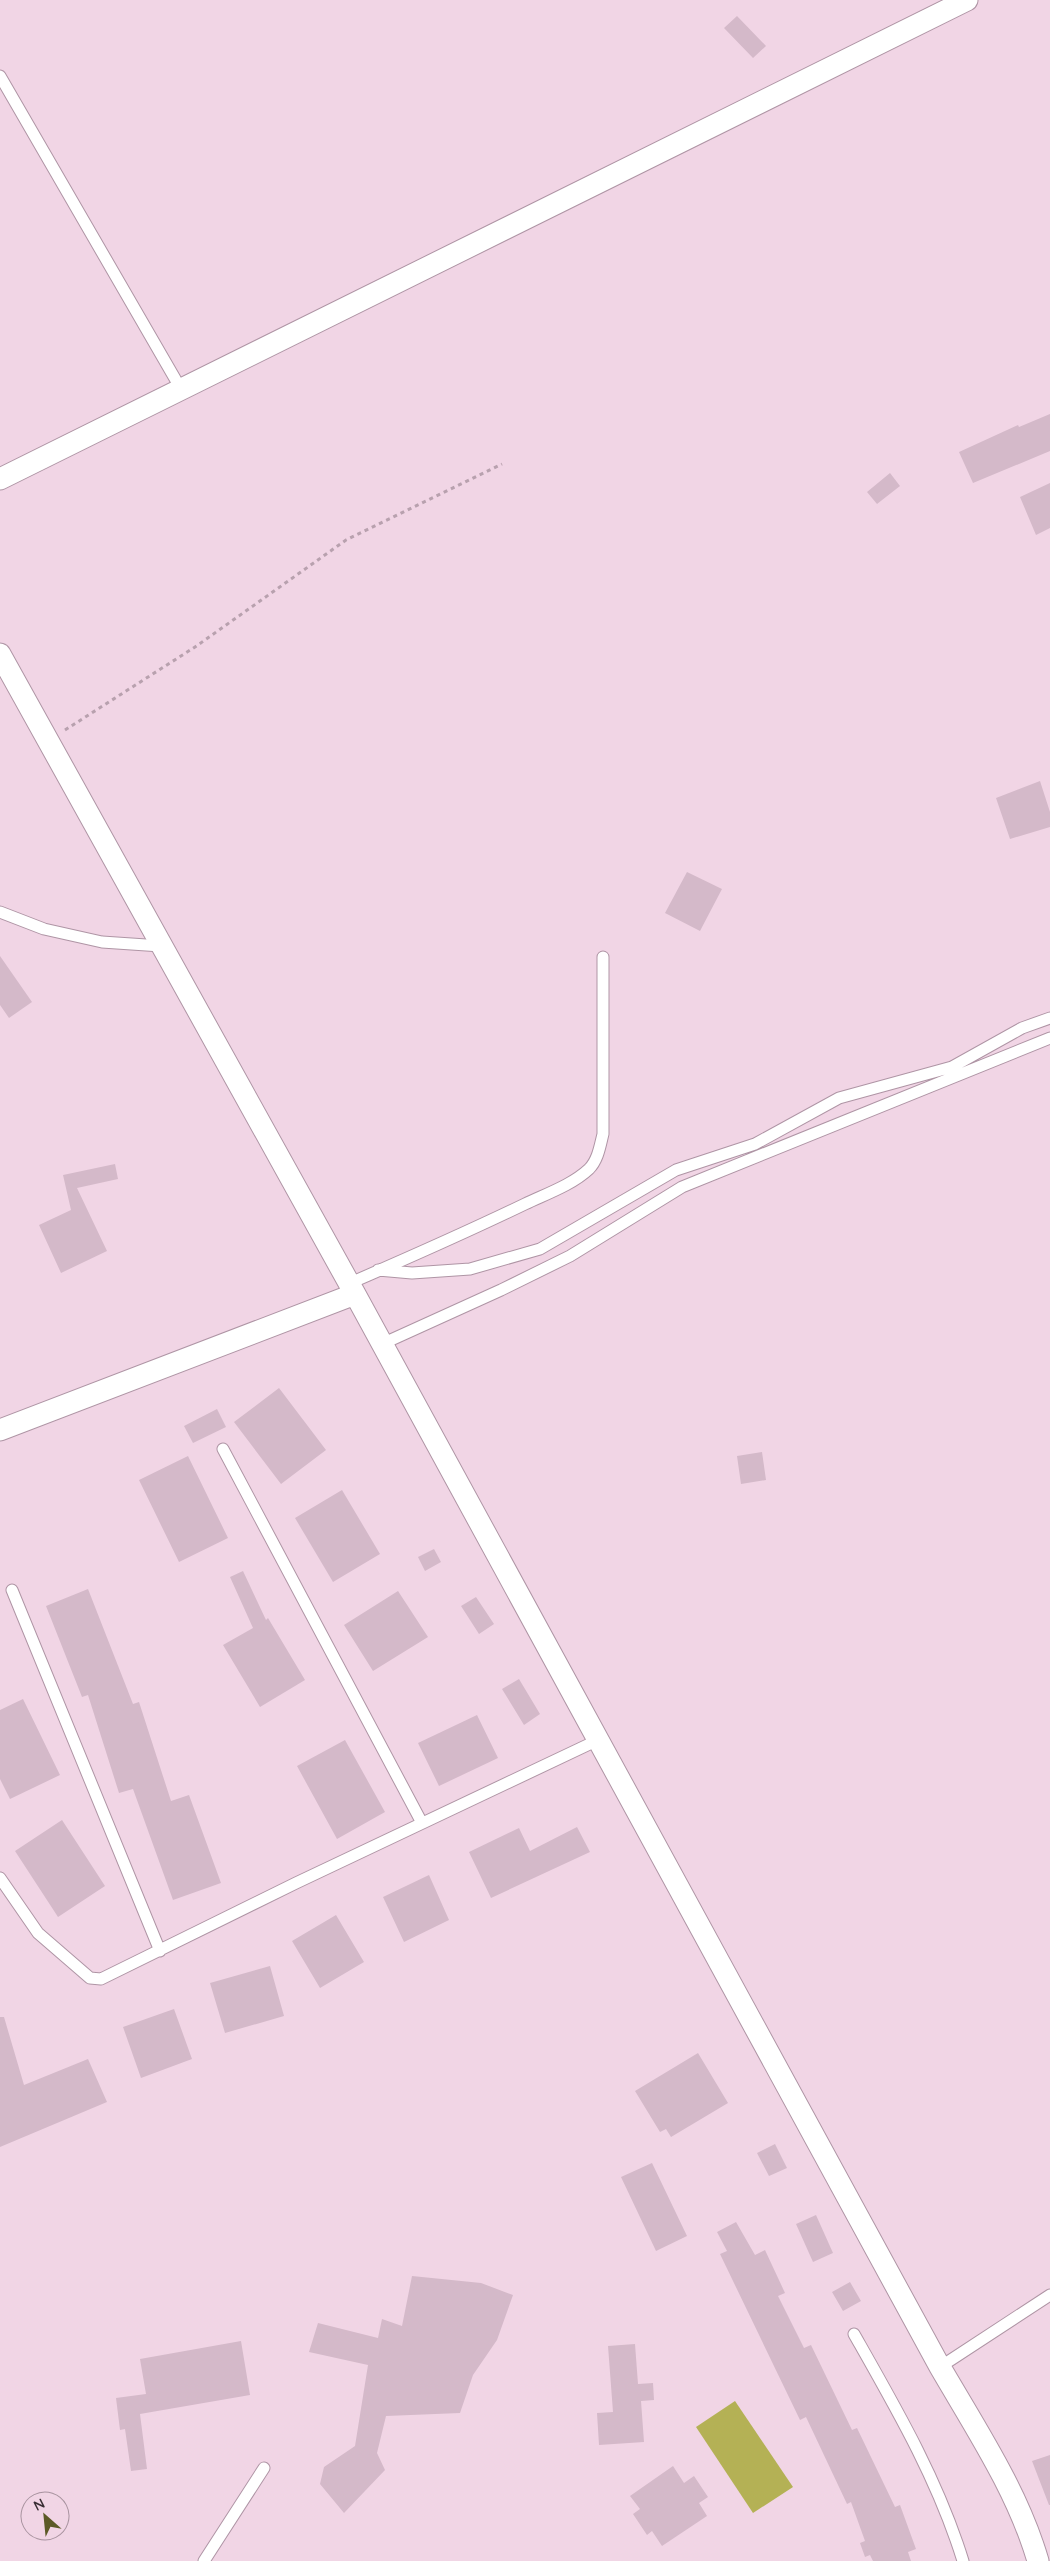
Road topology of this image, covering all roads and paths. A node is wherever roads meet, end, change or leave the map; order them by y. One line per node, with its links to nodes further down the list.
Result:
1 (967, 0): 3 (street)
2 (0, 76): 3 (lane)
3 (181, 389): 5 (street)
4 (502, 464): 7 (path)
5 (0, 479)
6 (0, 654): 7 (street)
7 (48, 742): 9 (street)
8 (0, 912): 9 (lane)
9 (160, 946): 14 (street)
10 (603, 957): 13 (lane)
11 (1050, 1018): 13 (lane)
12 (1050, 1038): 15 (lane)
13 (378, 1270): 14 (lane)
14 (352, 1289): 15 (street); 16 (street)
15 (382, 1344): 19 (street)
16 (0, 1430)
17 (223, 1449): 20 (lane)
18 (12, 1590): 22 (lane)
19 (598, 1740): 20 (lane); 25 (street)
20 (422, 1823): 22 (lane)
21 (0, 1878): 22 (lane)
22 (160, 1951)
23 (1050, 2296): 25 (lane)
24 (854, 2334): 28 (lane)
25 (940, 2367): 29 (street)
26 (264, 2468): 27 (lane)
27 (204, 2561)
28 (964, 2561)
29 (1038, 2561)

